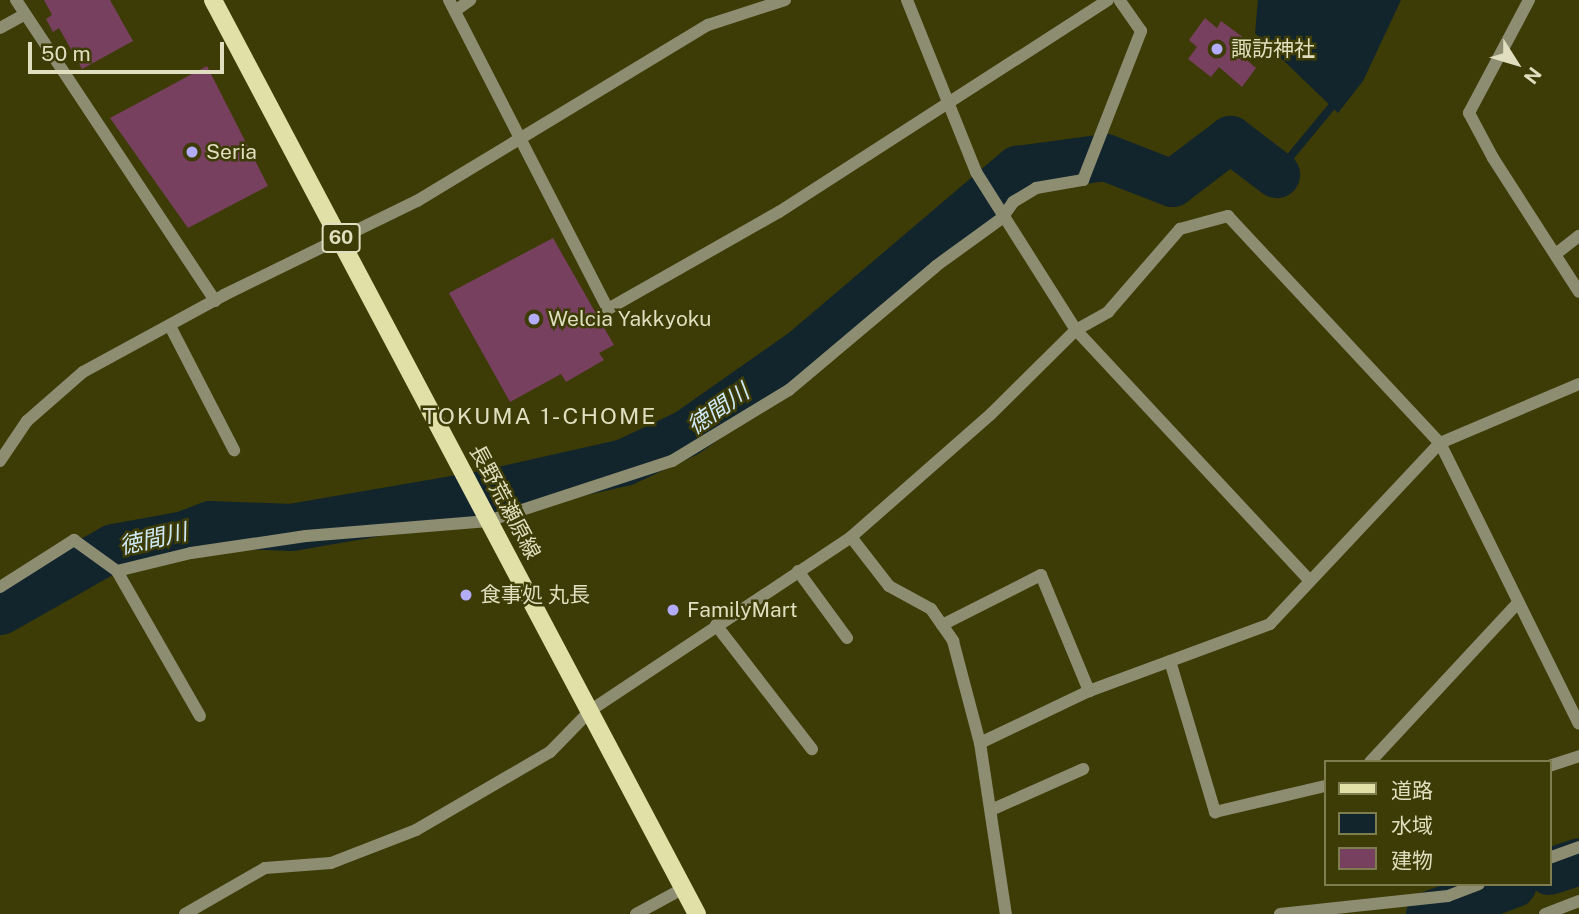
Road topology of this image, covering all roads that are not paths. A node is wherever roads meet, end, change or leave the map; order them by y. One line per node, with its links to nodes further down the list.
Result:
1 (16, 0): 10 (street)
2 (213, 0): 16 (main road, 長野荒瀬原線 / 60)
3 (471, 0): 9 (street)
4 (785, 0): 13 (street)
5 (907, 0): 12 (street)
6 (1108, 0): 12 (street)
7 (1119, 0): 14 (street)
8 (1529, 0): 17 (street)
9 (452, 6): 13 (street)
10 (23, 15): 11 (street); 19 (street)
11 (0, 28)
12 (948, 100): 13 (street); 14 (street)
13 (517, 138): 16 (street)
14 (999, 213): 21 (street); 26 (street)
15 (1579, 236): 17 (street)
16 (342, 239): 19 (street); 26 (main road, 長野荒瀬原線 / 60)
17 (1556, 253): 18 (street)
18 (1579, 292)
19 (215, 301): 20 (street)
20 (170, 326): 24 (street); 25 (street)
21 (1076, 330): 23 (street); 27 (street); 30 (street)
22 (1579, 384): 23 (street)
23 (1440, 443): 30 (street); 32 (street)
24 (234, 450)
25 (0, 461)
26 (486, 517): 28 (street); 38 (main road, 長野荒瀬原線 / 60)
27 (850, 537): 29 (street); 34 (street)
28 (114, 569): 31 (street); 39 (street)
29 (798, 571): 33 (street); 35 (street)
30 (1310, 581): 36 (street)
31 (0, 587)
32 (1517, 604): 40 (street); 44 (street)
33 (716, 625): 38 (street); 42 (street)
34 (942, 625): 37 (street); 41 (street)
35 (846, 638)
36 (1170, 661): 37 (street); 47 (street)
37 (1089, 691): 41 (street)
38 (591, 710): 52 (main road, 長野荒瀬原線 / 60); 54 (street)
39 (200, 716)
40 (1579, 724)
41 (980, 743): 48 (street)
42 (812, 749)
43 (1579, 756): 45 (street)
44 (1372, 760)
45 (1551, 765)
46 (1083, 769): 48 (street)
47 (1324, 786)
48 (991, 810): 57 (street)
49 (1579, 847): 50 (street)
50 (1551, 857)
51 (1474, 886): 58 (street)
52 (684, 888): 55 (street); 56 (main road, 長野荒瀬原線 / 60)
53 (1579, 901): 59 (street)
54 (185, 914)
55 (636, 914)
56 (697, 914)
57 (1006, 914)
58 (1280, 914)
59 (1545, 914)

